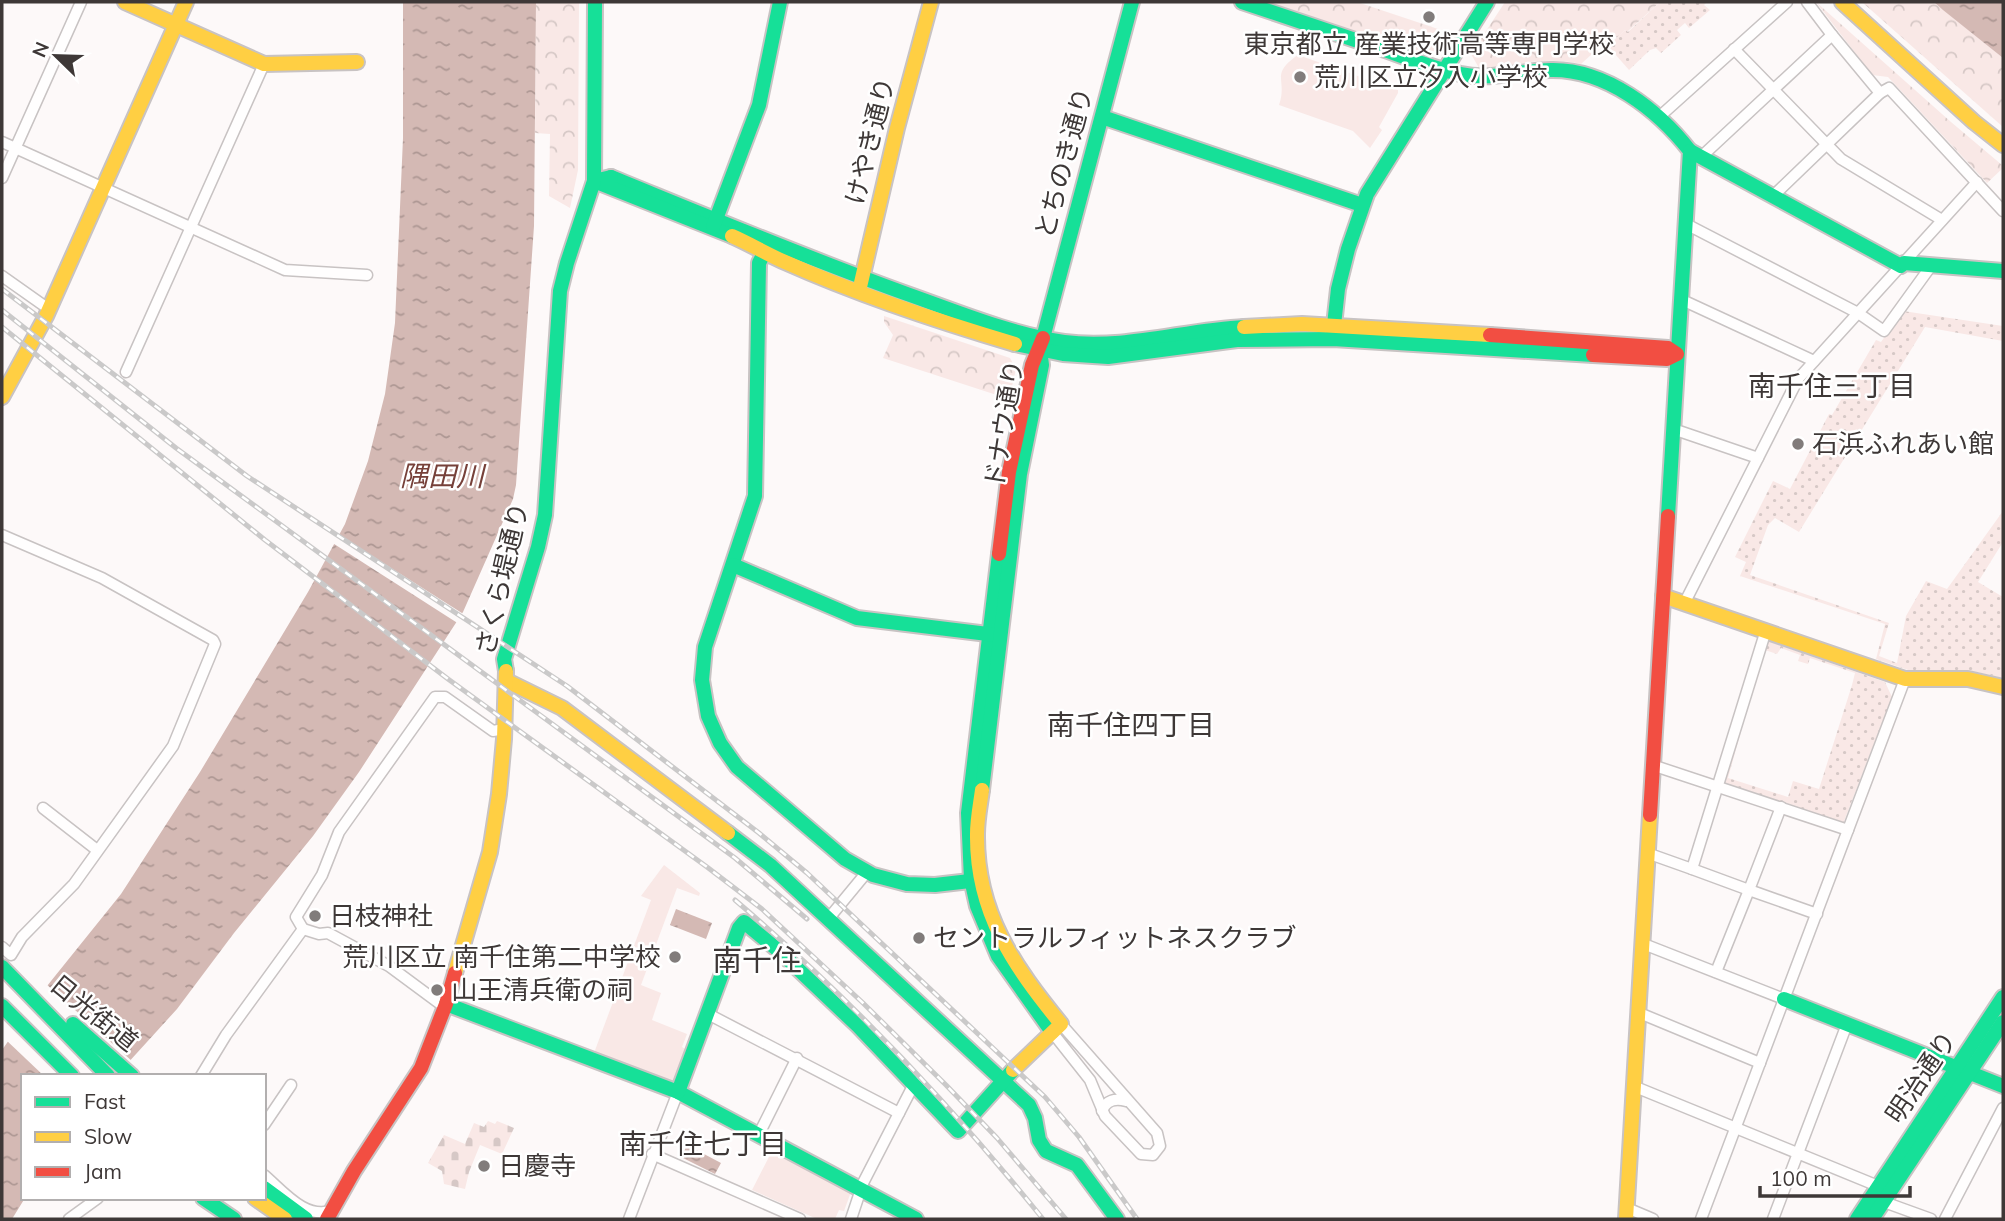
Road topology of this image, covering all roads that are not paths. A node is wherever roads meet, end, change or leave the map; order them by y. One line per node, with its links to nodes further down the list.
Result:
1 (81, 2): 26 (street)
2 (125, 2): 13 (main road)
3 (186, 2): 13 (main road)
4 (596, 2): 29 (main road, さくら堤通り)
5 (780, 2): 36 (main road)
6 (931, 2): 45 (main road, けやき通り)
7 (1132, 2): 21 (main road, とちのき通り)
8 (1242, 2): 18 (main road)
9 (1487, 2): 18 (main road)
10 (1787, 2): 15 (street)
11 (1807, 2): 14 (street)
12 (1842, 2): 25 (main road)
13 (176, 24): 17 (main road); 31 (main road)
14 (1832, 35): 19 (street); 20 (street)
15 (1734, 49): 19 (street); 22 (street)
16 (357, 62): 17 (main road)
17 (264, 64): 38 (street)
18 (1443, 70): 22 (main road); 33 (main road)
19 (1774, 91): 24 (street); 27 (street)
20 (1880, 93): 24 (street); 30 (street)
21 (1102, 117): 33 (main road); 50 (main road, とちのき通り)
22 (1658, 118): 27 (main road)
23 (2, 142): 26 (street)
24 (1825, 145): 32 (street); 35 (street)
25 (2003, 145)
26 (15, 148): 28 (street); 31 (street)
27 (1695, 154): 32 (main road); 37 (main road)
28 (2, 178)
29 (594, 181): 36 (main road); 64 (main road, さくら堤通り)
30 (1977, 182): 34 (street); 35 (street)
31 (103, 188): 38 (street); 54 (main road)
32 (1773, 196): 40 (main road)
33 (1362, 205): 49 (main road)
34 (2003, 211)
35 (1942, 220): 40 (street)
36 (715, 223): 39 (main road); 45 (main road)
37 (1686, 224): 46 (main road); 48 (street)
38 (191, 228): 43 (street); 53 (street)
39 (764, 253): 45 (main road); 58 (main road)
40 (1903, 265): 41 (main road); 48 (street)
41 (1931, 266): 42 (main road); 48 (street)
42 (2003, 271)
43 (367, 275)
44 (2, 276): 47 (street)
45 (860, 285): 50 (main road)
46 (1680, 299): 51 (main road); 52 (street)
47 (43, 305)
48 (1858, 313): 52 (street)
49 (1333, 332): 50 (main road); 51 (main road)
50 (1042, 344): 62 (main road, ドナウ通り)
51 (1677, 354): 55 (main road)
52 (1814, 361): 56 (street)
53 (127, 372)
54 (2, 395)
55 (1673, 429): 56 (street); 59 (main road)
56 (1758, 458): 60 (street)
57 (2, 535): 72 (street)
58 (733, 565): 62 (main road); 75 (main road)
59 (1662, 596): 60 (main road); 67 (main road)
60 (1685, 602): 61 (main road)
61 (1766, 630): 63 (main road); 68 (street)
62 (994, 635): 76 (main road, ドナウ通り); 93 (main road, ドナウ通り)
63 (1905, 679): 65 (main road); 71 (street)
64 (507, 681): 66 (main road, さくら堤通り); 79 (main road)
65 (2003, 687)
66 (504, 729): 80 (street); 87 (main road, さくら堤通り)
67 (1652, 765): 68 (street); 73 (main road)
68 (1719, 787): 69 (street); 74 (street)
69 (1781, 807): 71 (street); 77 (street)
70 (44, 808): 72 (street)
71 (1848, 830): 78 (street)
72 (96, 850): 82 (street)
73 (1647, 853): 74 (street); 81 (main road)
74 (1692, 869): 77 (street)
75 (867, 872): 76 (main road); 79 (street)
76 (970, 881): 93 (main road, ドナウ通り)
77 (1749, 890): 78 (street); 83 (street)
78 (1816, 915): 86 (street)
79 (829, 918): 101 (main road)
80 (303, 929): 87 (street); 100 (street)
81 (1641, 943): 83 (street); 89 (main road)
82 (4, 959): 84 (main road, 日光街道)
83 (1716, 972): 86 (street)
84 (25, 989): 98 (main road, 日光街道); 99 (main road, 日光街道)
85 (2003, 997): 96 (main road, 明治通り)
86 (1784, 999): 92 (main road); 95 (street)
87 (446, 1004): 106 (main road); 124 (main road, さくら堤通り)
88 (4, 1008): 97 (main road)
89 (1637, 1012): 95 (street); 104 (main road)
90 (708, 1014): 94 (street); 102 (main road); 106 (main road)
91 (2003, 1022): 96 (main road, 明治通り)
92 (1847, 1024): 96 (main road); 114 (street)
93 (1057, 1028): 101 (main road); 107 (street); 109 (street)
94 (797, 1058): 110 (street); 113 (street)
95 (1760, 1063): 112 (street)
96 (1964, 1070): 105 (main road); 117 (main road, 明治通り); 123 (main road, 明治通り)
97 (70, 1074)
98 (106, 1074)
99 (130, 1074)
100 (202, 1074)
101 (1002, 1081): 102 (main road); 134 (main road)
102 (915, 1082): 110 (street)
103 (291, 1086): 111 (street)
104 (1633, 1086): 112 (street); 125 (main road)
105 (2003, 1086)
106 (678, 1092): 113 (main road); 115 (street)
107 (1126, 1101): 109 (street); 109 (street)
108 (2003, 1108): 141 (street)
109 (1102, 1111)
110 (899, 1113): 119 (street)
111 (266, 1122)
112 (1736, 1127): 114 (street); 136 (street)
113 (759, 1134): 119 (main road)
114 (1798, 1153): 117 (street); 137 (street)
115 (652, 1154): 130 (street); 131 (street)
116 (266, 1177): 124 (street)
117 (1878, 1186): 138 (main road, 明治通り)
118 (266, 1189): 129 (main road)
119 (861, 1189): 132 (street); 133 (main road)
120 (96, 1200): 126 (street)
121 (207, 1200): 127 (main road)
122 (258, 1200): 128 (main road)
123 (1884, 1202): 139 (main road, 明治通り); 140 (street)
124 (331, 1214)
125 (1626, 1214): 135 (street)
126 (69, 1219)
127 (234, 1219)
128 (285, 1219)
129 (306, 1219)
130 (629, 1219)
131 (800, 1219)
132 (851, 1219)
133 (916, 1219)
134 (1118, 1219)
135 (1653, 1219)
136 (1701, 1219)
137 (1773, 1219)
138 (1857, 1219)
139 (1872, 1219)
140 (1931, 1219)
141 (1945, 1219)

